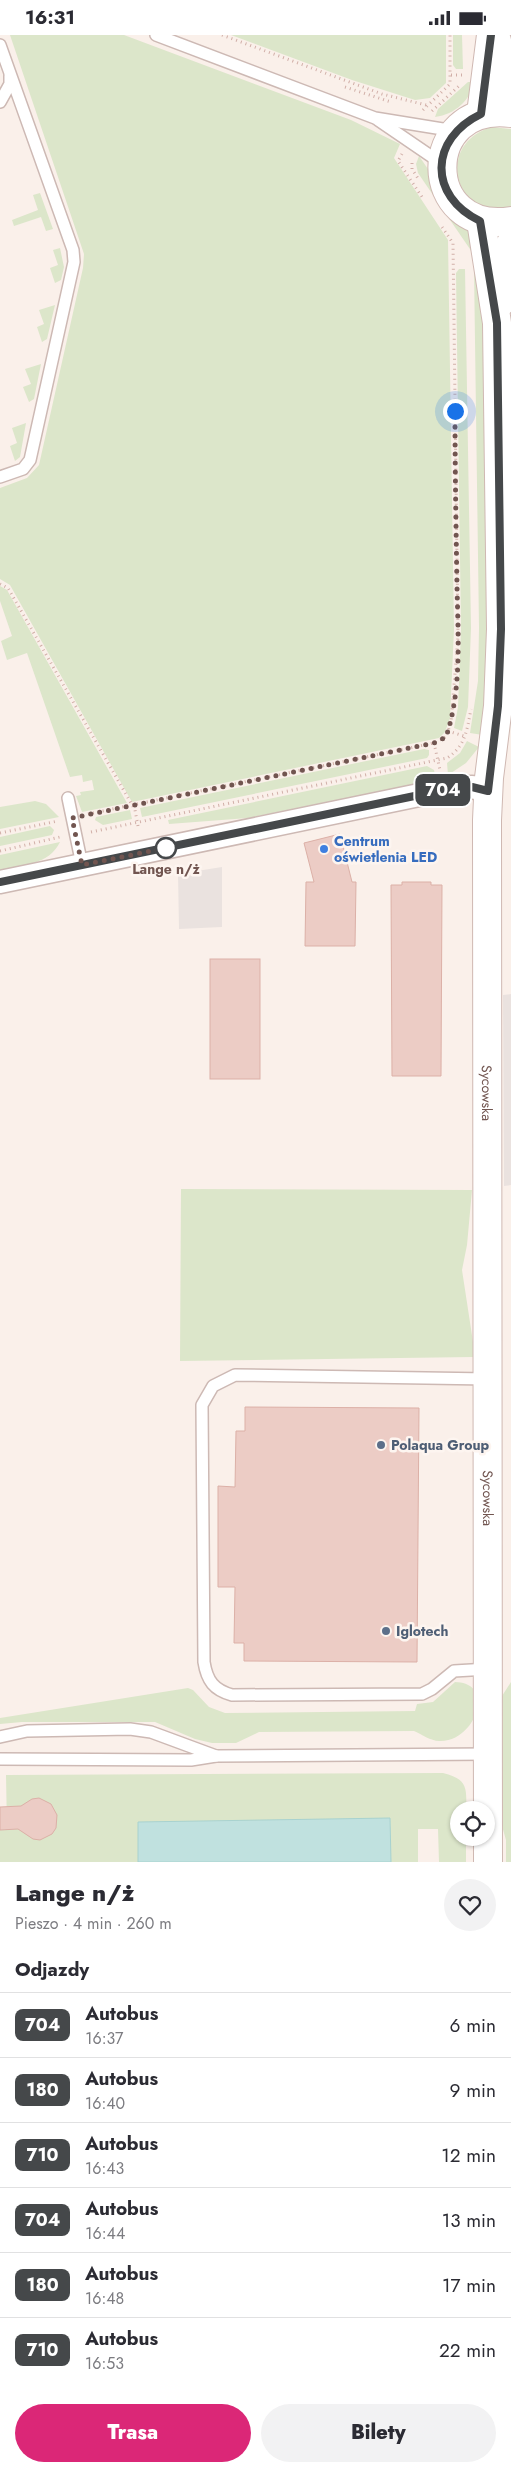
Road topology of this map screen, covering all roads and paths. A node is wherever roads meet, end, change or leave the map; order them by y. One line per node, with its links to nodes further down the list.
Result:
1 (156, 35): 19 (lane)
2 (222, 35): 14 (path)
3 (450, 35): 14 (path)
4 (491, 35): 18 (street)
5 (496, 35): 15 (street)
6 (216, 38): 7 (path)
7 (224, 41)
8 (0, 45): 9 (lane)
9 (10, 74): 12 (lane); 31 (lane)
10 (467, 75): 16 (path)
11 (337, 84): 13 (path)
12 (0, 101)
13 (393, 103)
14 (427, 105): 16 (path)
15 (511, 105)
16 (430, 113): 20 (path)
17 (511, 113): 18 (street)
18 (481, 114): 21 (street)
19 (375, 118): 20 (lane); 22 (lane)
20 (426, 126): 21 (lane)
21 (455, 131): 23 (street)
22 (412, 143): 23 (lane); 24 (path); 25 (path)
23 (441, 163): 27 (street)
24 (424, 188)
25 (426, 202)
26 (436, 218): 36 (path)
27 (480, 221): 28 (street); 30 (street, Sycowska)
28 (511, 221)
29 (511, 243): 30 (street, Sycowska)
30 (497, 323): 34 (street, Sycowska)
31 (0, 477)
32 (0, 584): 36 (path)
33 (471, 708): 38 (path)
34 (488, 791): 42 (street); 44 (street, Sycowska)
35 (68, 798): 37 (lane)
36 (131, 805): 37 (path); 38 (path)
37 (72, 818): 39 (path); 40 (lane)
38 (137, 824): 40 (path)
39 (0, 833)
40 (76, 835): 41 (path); 42 (lane)
41 (0, 851)
42 (82, 865): 43 (street)
43 (0, 882)
44 (488, 1379): 45 (street, Sycowska); 45 (lane)
45 (488, 1669): 47 (street, Sycowska)
46 (0, 1737): 48 (lane)
47 (489, 1754): 48 (lane); 50 (street, Sycowska)
48 (216, 1755): 49 (lane)
49 (0, 1759)
50 (488, 1862)

